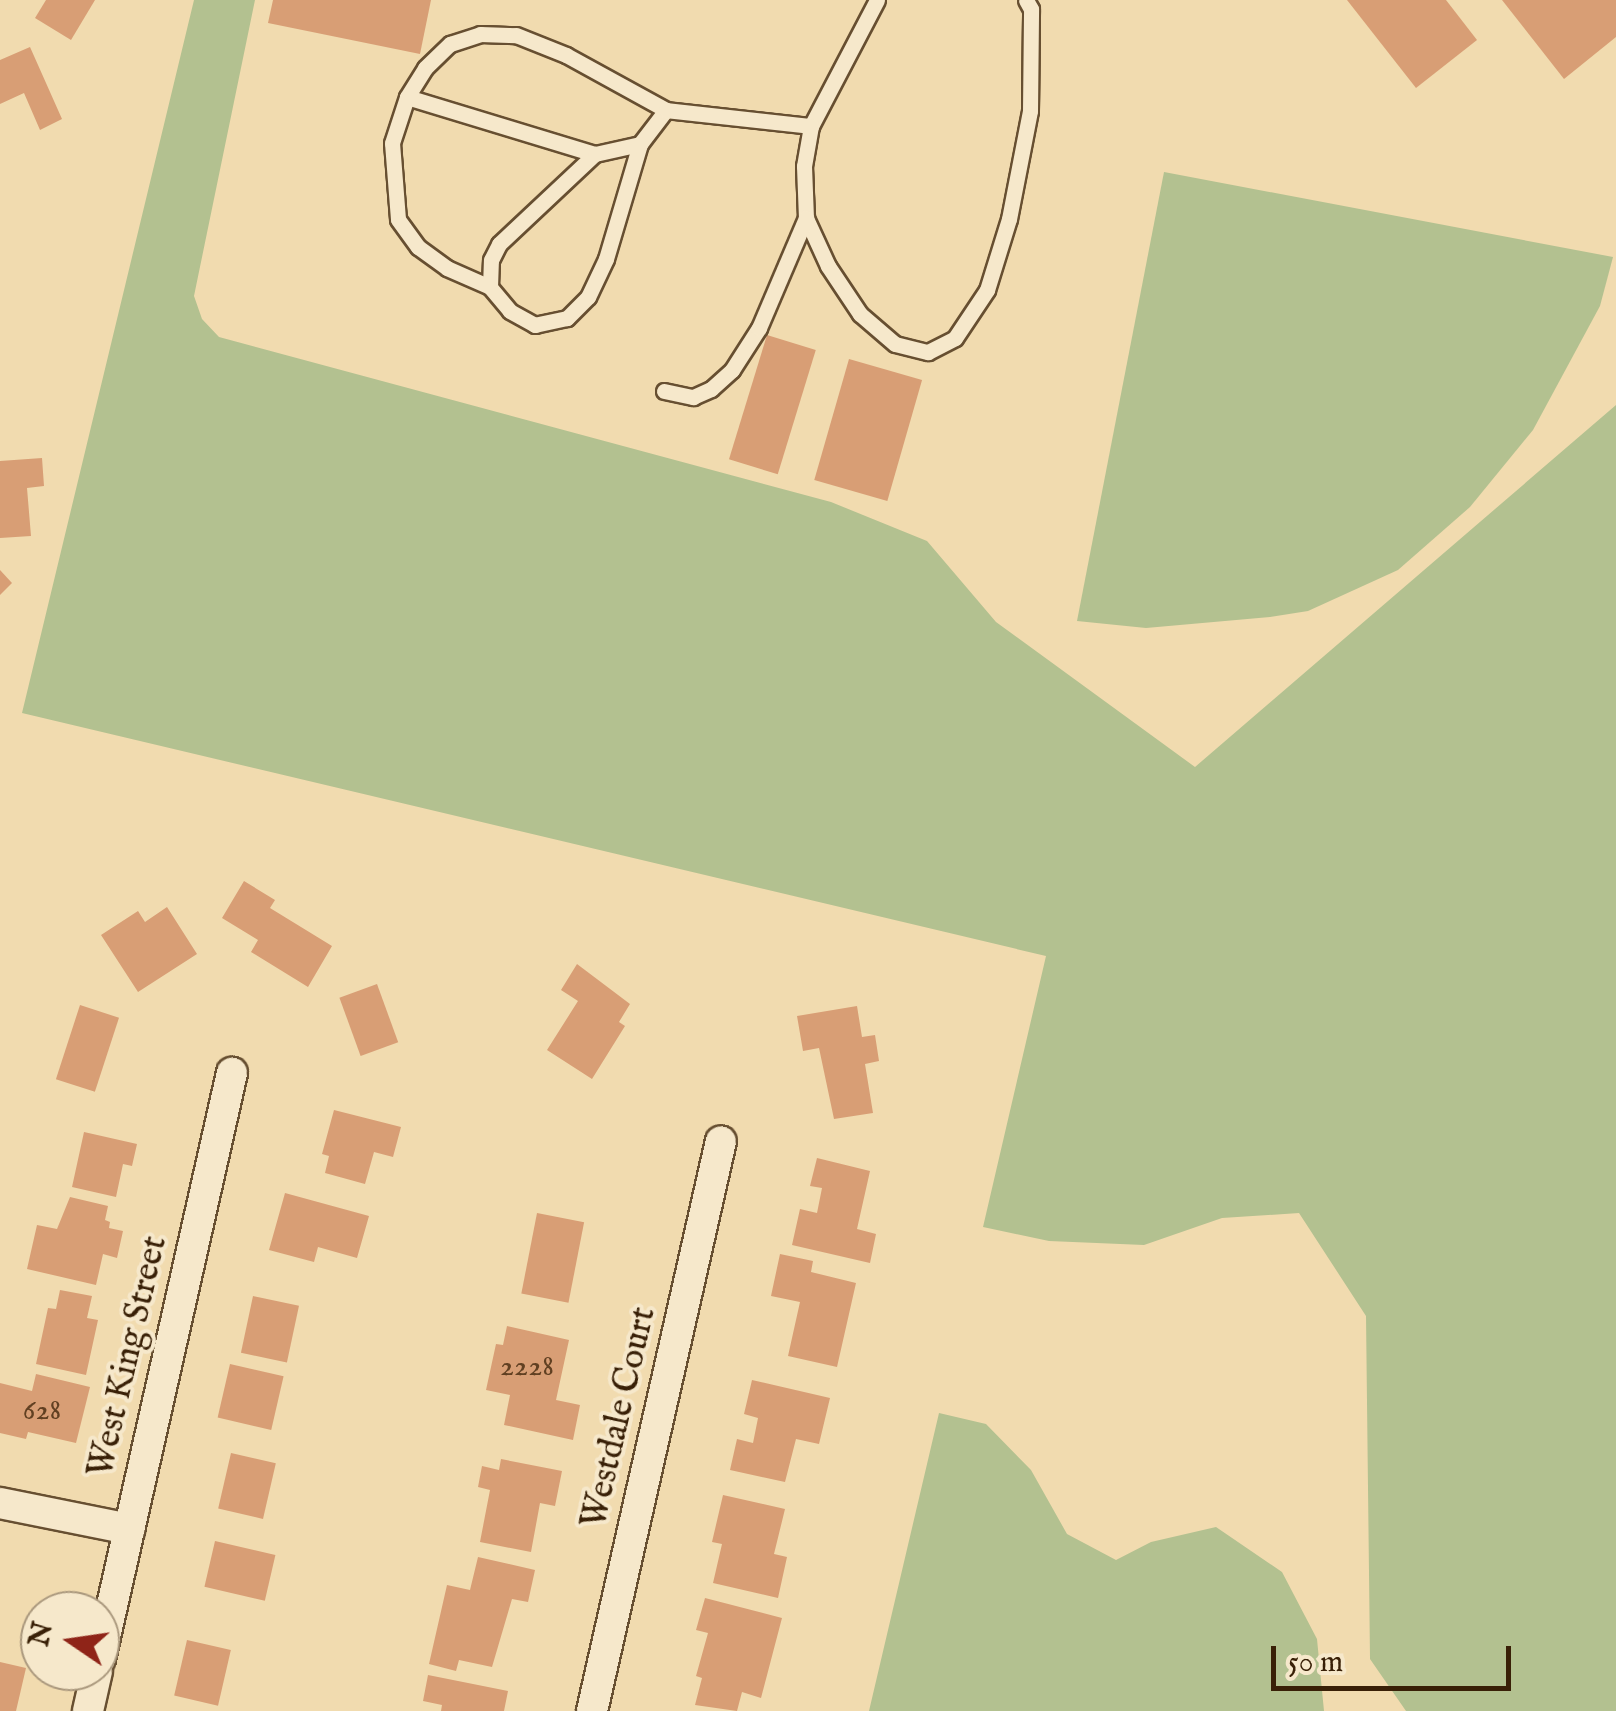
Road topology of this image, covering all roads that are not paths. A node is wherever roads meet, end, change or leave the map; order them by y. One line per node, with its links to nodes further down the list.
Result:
1 (877, 0): 5 (lane)
2 (1033, 3): 8 (lane)
3 (407, 97): 4 (lane); 7 (lane); 9 (lane)
4 (666, 110): 5 (lane); 6 (lane)
5 (811, 126): 8 (lane)
6 (640, 144): 7 (lane); 9 (lane)
7 (595, 154): 9 (lane)
8 (806, 218): 10 (lane)
9 (490, 287)
10 (664, 391)
11 (232, 1073): 14 (street, West King Street)
12 (721, 1142): 16 (street, Westdale Court)
13 (0, 1502): 14 (street)
14 (129, 1529): 15 (street, West King Street)
15 (115, 1591)
16 (592, 1711)

